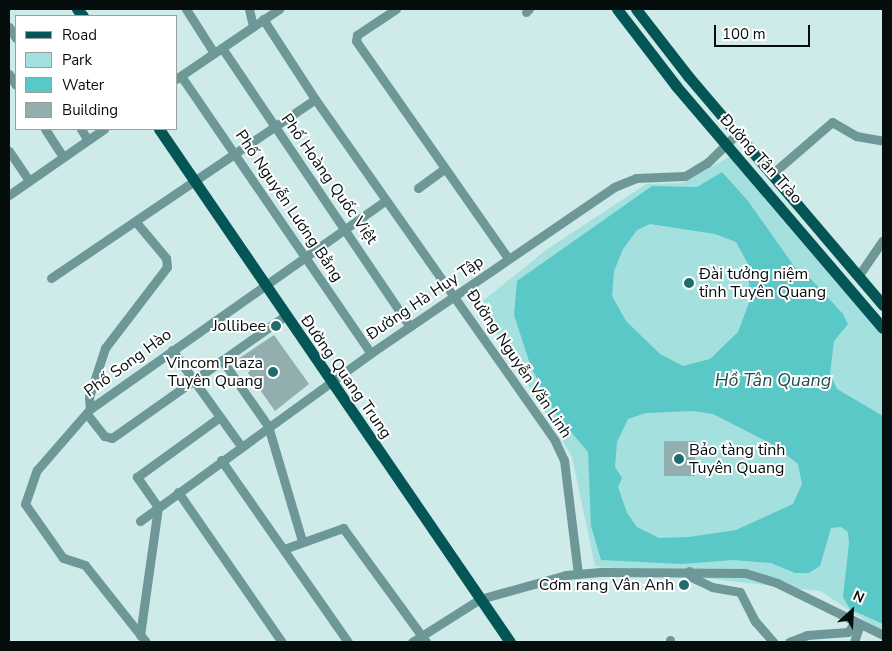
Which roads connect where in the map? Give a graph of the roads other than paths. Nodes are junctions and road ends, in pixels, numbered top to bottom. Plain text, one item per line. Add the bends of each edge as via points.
1 (186, 9) edge
2 (249, 9) edge
3 (279, 9) edge
4 (396, 9) edge
5 (617, 9) edge
6 (636, 9) edge
7 (264, 19) junction
8 (252, 27) junction
9 (218, 50) junction
10 (179, 77) edge
11 (315, 99) junction
12 (274, 126) junction
13 (45, 130) edge
14 (82, 130) edge
15 (103, 130) edge
16 (160, 130) edge
17 (738, 133) junction
18 (88, 140) junction
19 (883, 141) edge
20 (726, 145) junction
21 (9, 151) edge
22 (235, 153) junction
23 (63, 157) junction
24 (444, 170) junction
25 (773, 173) junction
26 (29, 180) junction
27 (192, 180) junction
28 (418, 188) dead end
29 (9, 195) edge
30 (385, 201) junction
31 (135, 221) junction
32 (346, 229) junction
33 (883, 240) edge
34 (305, 256) junction
35 (508, 258) junction
36 (859, 275) junction
37 (52, 278) dead end
38 (262, 284) junction
39 (454, 296) junction
40 (883, 305) edge
41 (285, 316) junction
42 (410, 327) junction
43 (883, 328) edge
44 (172, 350) junction
45 (371, 353) junction
46 (222, 360) junction
47 (193, 380) junction
48 (330, 383) junction
49 (89, 411) junction
50 (220, 417) junction
51 (268, 426) junction
52 (241, 446) junction
53 (221, 460) junction
54 (178, 492) junction
55 (158, 507) junction
56 (140, 521) dead end
57 (302, 541) junction
58 (284, 550) junction
59 (689, 571) junction
60 (578, 574) junction
61 (480, 599) junction
62 (857, 623) junction
63 (883, 634) edge
64 (143, 639) edge
65 (423, 639) edge
66 (282, 642) edge
67 (348, 642) edge
68 (412, 642) edge
69 (510, 642) edge
70 (774, 642) edge
71 (789, 642) edge
72 (854, 642) edge

1 - 9 street, Phố Hoàng Quốc Việt
2 - 8 street
3 - 7 street
4 - 24 street via 358,35 356,41
5 - 20 main road, Đường Tân Trào
6 - 17 main road, Đường Tân Trào
7 - 8 street
7 - 11 street, Đường Nguyễn Văn Linh
8 - 9 street
9 - 10 street
9 - 12 street, Phố Hoàng Quốc Việt
10 - 22 street, Phố Nguyễn Lương Bằng
11 - 12 street
11 - 30 street, Đường Nguyễn Văn Linh
12 - 22 street
12 - 32 street, Phố Hoàng Quốc Việt
13 - 23 street
14 - 18 street
15 - 18 street
16 - 27 main road, Đường Quang Trung
17 - 20 street, Đường Hà Huy Tập
17 - 25 main road, Đường Tân Trào
18 - 23 street
19 - 25 street via 856,136 832,122
20 - 35 street, Đường Hà Huy Tập via 685,176 636,178 614,187
20 - 43 main road, Đường Tân Trào
21 - 26 street
22 - 27 street
22 - 34 street, Phố Nguyễn Lương Bằng
23 - 26 street
24 - 28 street
24 - 35 street
25 - 36 main road, Đường Tân Trào
26 - 29 street
27 - 31 street
27 - 38 main road, Đường Quang Trung
30 - 32 street, Phố Song Hào
30 - 39 street, Đường Nguyễn Văn Linh
31 - 37 street
31 - 49 street via 166,258 166,267 105,348
32 - 34 street, Phố Song Hào
32 - 42 street, Phố Hoàng Quốc Việt
33 - 36 street
34 - 38 street, Phố Song Hào
34 - 45 street, Phố Nguyễn Lương Bằng
35 - 39 street, Đường Hà Huy Tập
36 - 40 main road, Đường Tân Trào
38 - 41 main road, Đường Quang Trung
38 - 44 street, Phố Song Hào
39 - 42 street, Đường Hà Huy Tập
39 - 60 street, Đường Nguyễn Văn Linh via 537,413 564,460
41 - 46 street
41 - 48 main road, Đường Quang Trung
42 - 45 street, Đường Hà Huy Tập
44 - 47 street
44 - 49 street, Phố Song Hào
45 - 48 street, Đường Hà Huy Tập
46 - 47 street
46 - 51 street
47 - 49 street via 112,438 104,436
47 - 50 street
48 - 51 street, Đường Hà Huy Tập
48 - 61 main road, Đường Quang Trung
49 - 64 street, Phố Song Hào via 37,470 24,501 64,558 85,565
50 - 52 street
50 - 55 street via 139,473 137,480
51 - 52 street, Đường Hà Huy Tập
51 - 57 street
52 - 53 street, Đường Hà Huy Tập
53 - 54 street, Đường Hà Huy Tập
53 - 58 street
54 - 55 street, Đường Hà Huy Tập
54 - 66 street
55 - 56 street, Đường Hà Huy Tập
55 - 64 street
57 - 58 street
57 - 65 street via 343,528
58 - 67 street
59 - 60 street
59 - 62 street via 754,575
59 - 70 street via 691,578 740,592 755,622
60 - 61 street
61 - 65 street
61 - 69 main road, Đường Quang Trung
62 - 63 street
62 - 71 street via 848,632 808,635
62 - 72 street
65 - 68 street

